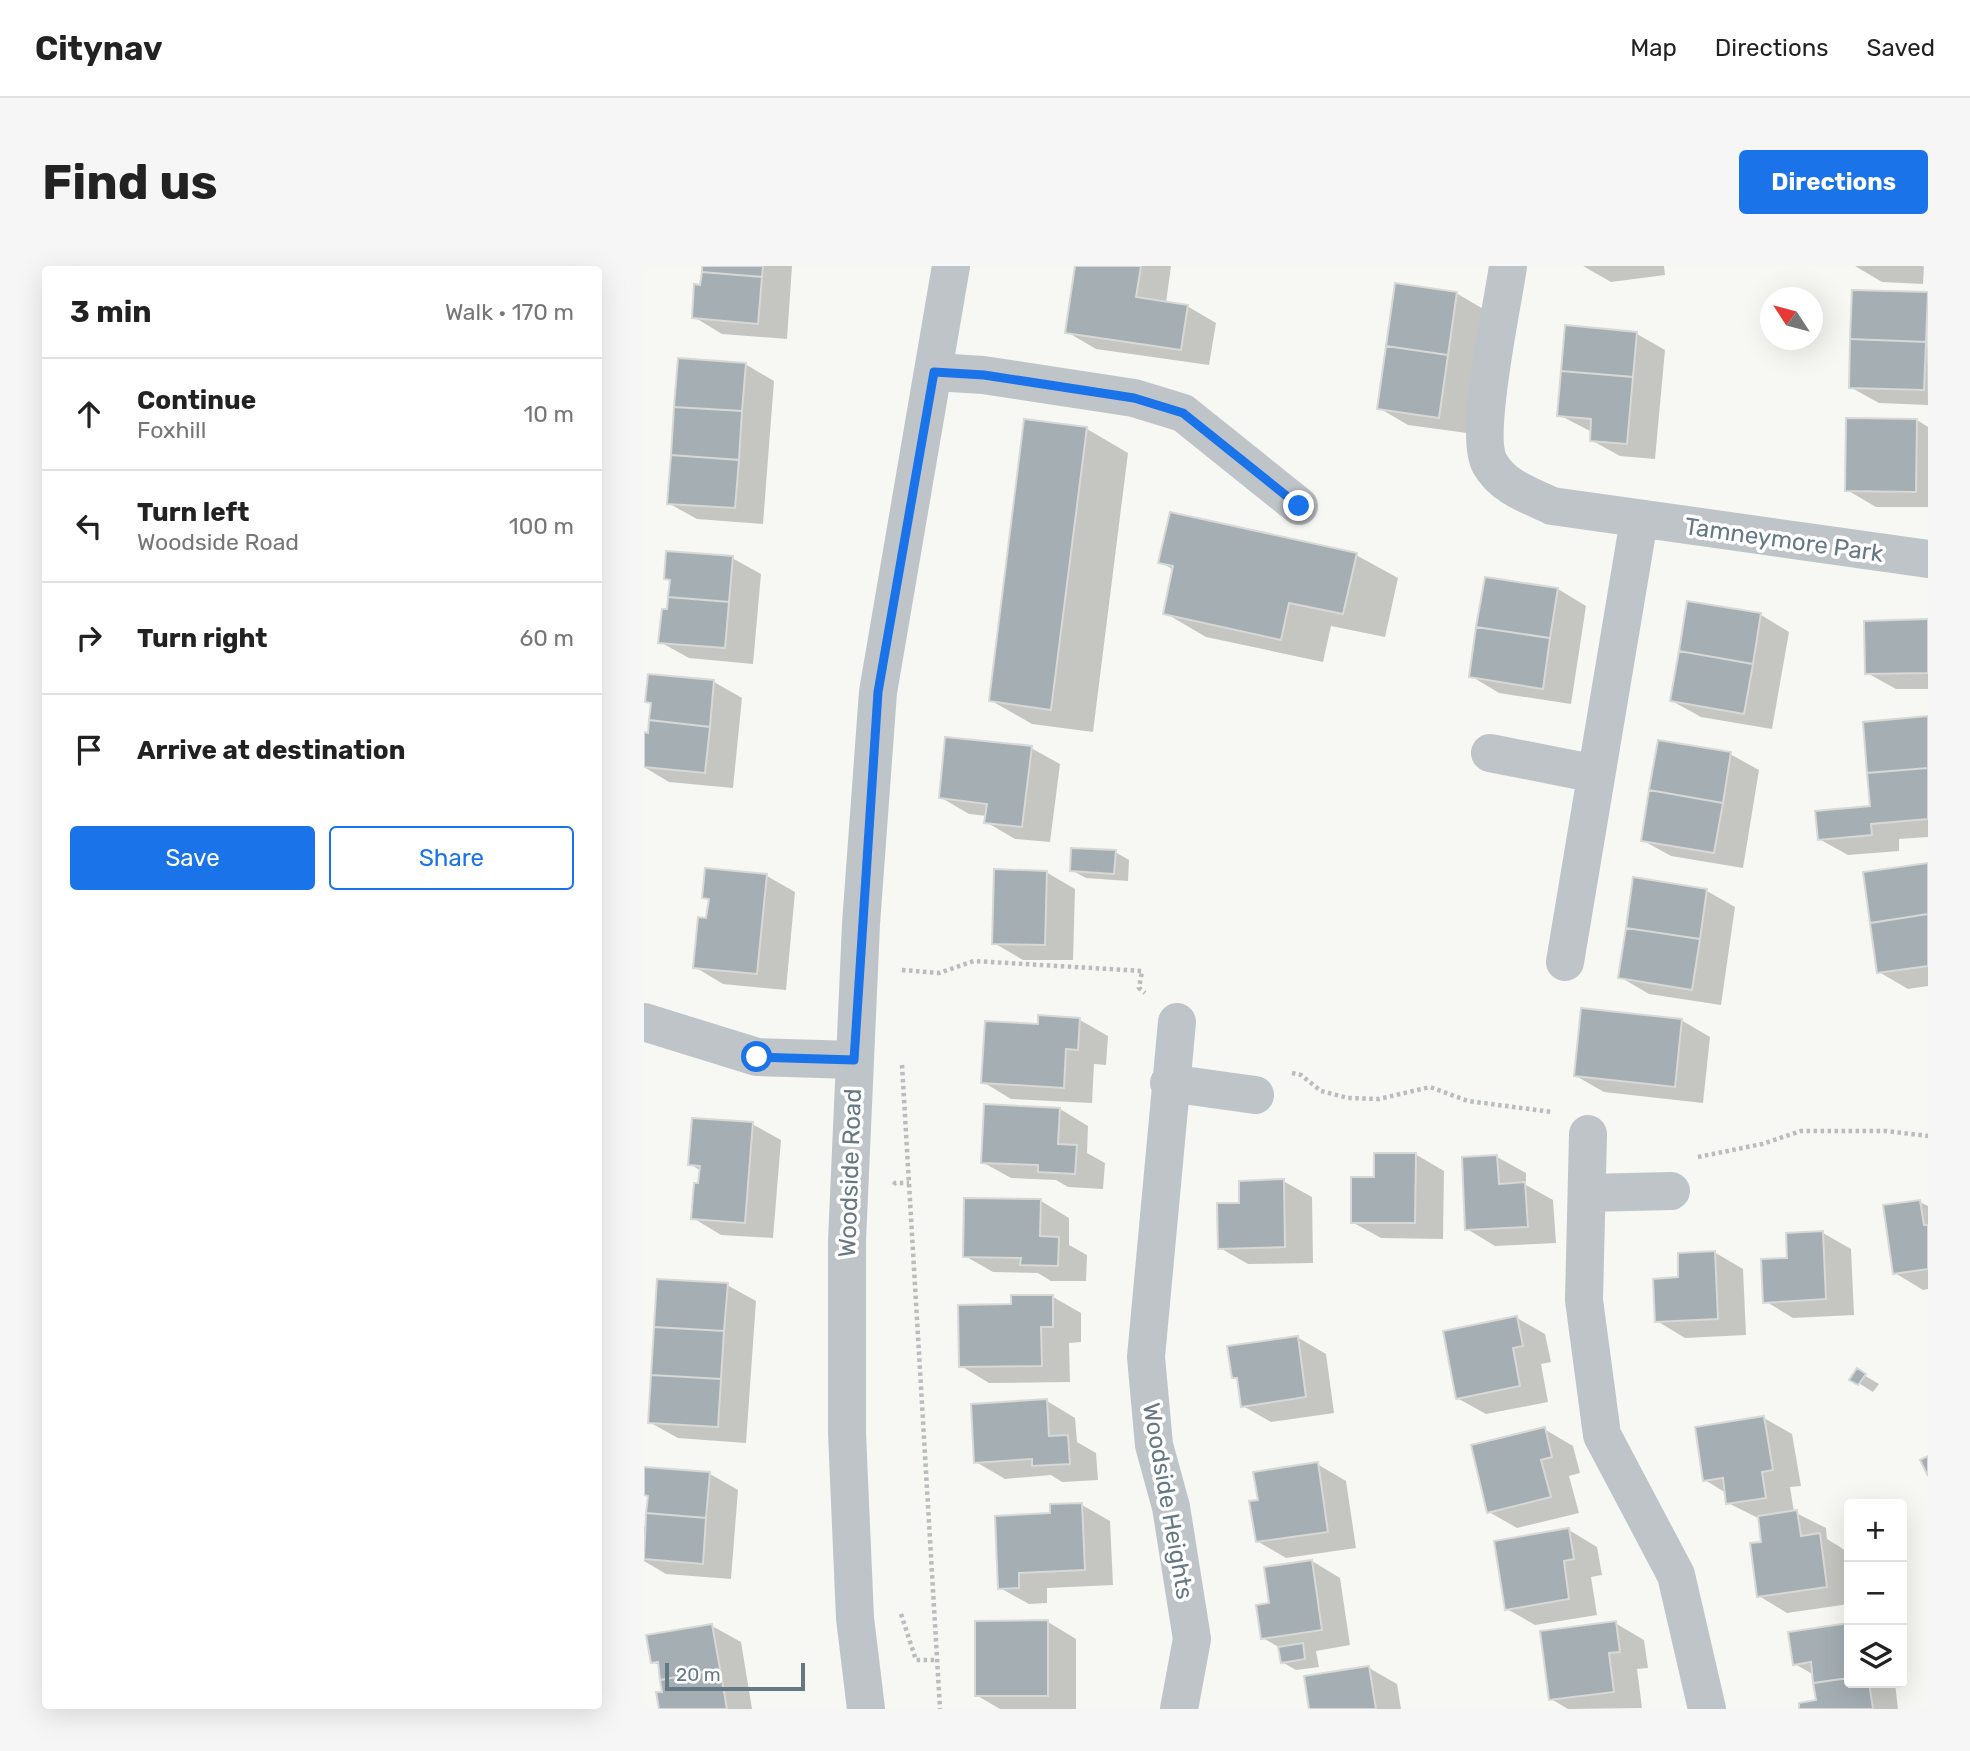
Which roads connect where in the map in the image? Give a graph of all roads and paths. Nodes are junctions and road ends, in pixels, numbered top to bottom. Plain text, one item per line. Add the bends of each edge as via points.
1 (950, 266) edge
2 (1508, 266) edge
3 (934, 372) junction
4 (1299, 506) dead end
5 (1639, 520) junction
6 (1928, 559) edge
7 (1490, 753) dead end
8 (1596, 774) junction
9 (1565, 962) dead end
10 (859, 966) junction
11 (1142, 971) dead end
12 (644, 1022) edge
13 (1177, 1022) dead end
14 (901, 1055) dead end
15 (854, 1060) junction
16 (1169, 1083) junction
17 (1255, 1095) dead end
18 (1348, 1098) dead end
19 (1588, 1134) joint
20 (1928, 1136) edge
21 (1671, 1191) joint
22 (1587, 1192) junction
23 (866, 1709) edge
24 (940, 1709) edge
25 (1179, 1709) edge
26 (1707, 1709) edge

1 - 3 street, Woodside Road
2 - 5 street, Tamneymore Park via 1484,410 1488,463 1507,485 1552,506
3 - 4 street via 1134,398 1183,413
3 - 10 street, Woodside Road via 878,692
5 - 6 street, Tamneymore Park
5 - 8 street
7 - 8 street
8 - 9 street
10 - 11 path via 939,973 974,961
10 - 15 street, Woodside Road
12 - 15 street via 757,1057
13 - 16 street, Woodside Heights
14 - 24 path
15 - 23 street, Woodside Road via 847,1241 847,1433 856,1618
16 - 17 street
16 - 25 street, Woodside Heights via 1146,1357 1154,1445 1171,1507 1192,1639
18 - 19 path via 1380,1099 1430,1087 1468,1101 1550,1111
19 - 22 street
20 - 21 path via 1801,1131 1690,1159
21 - 22 street
22 - 26 street via 1584,1300 1602,1435 1676,1575

